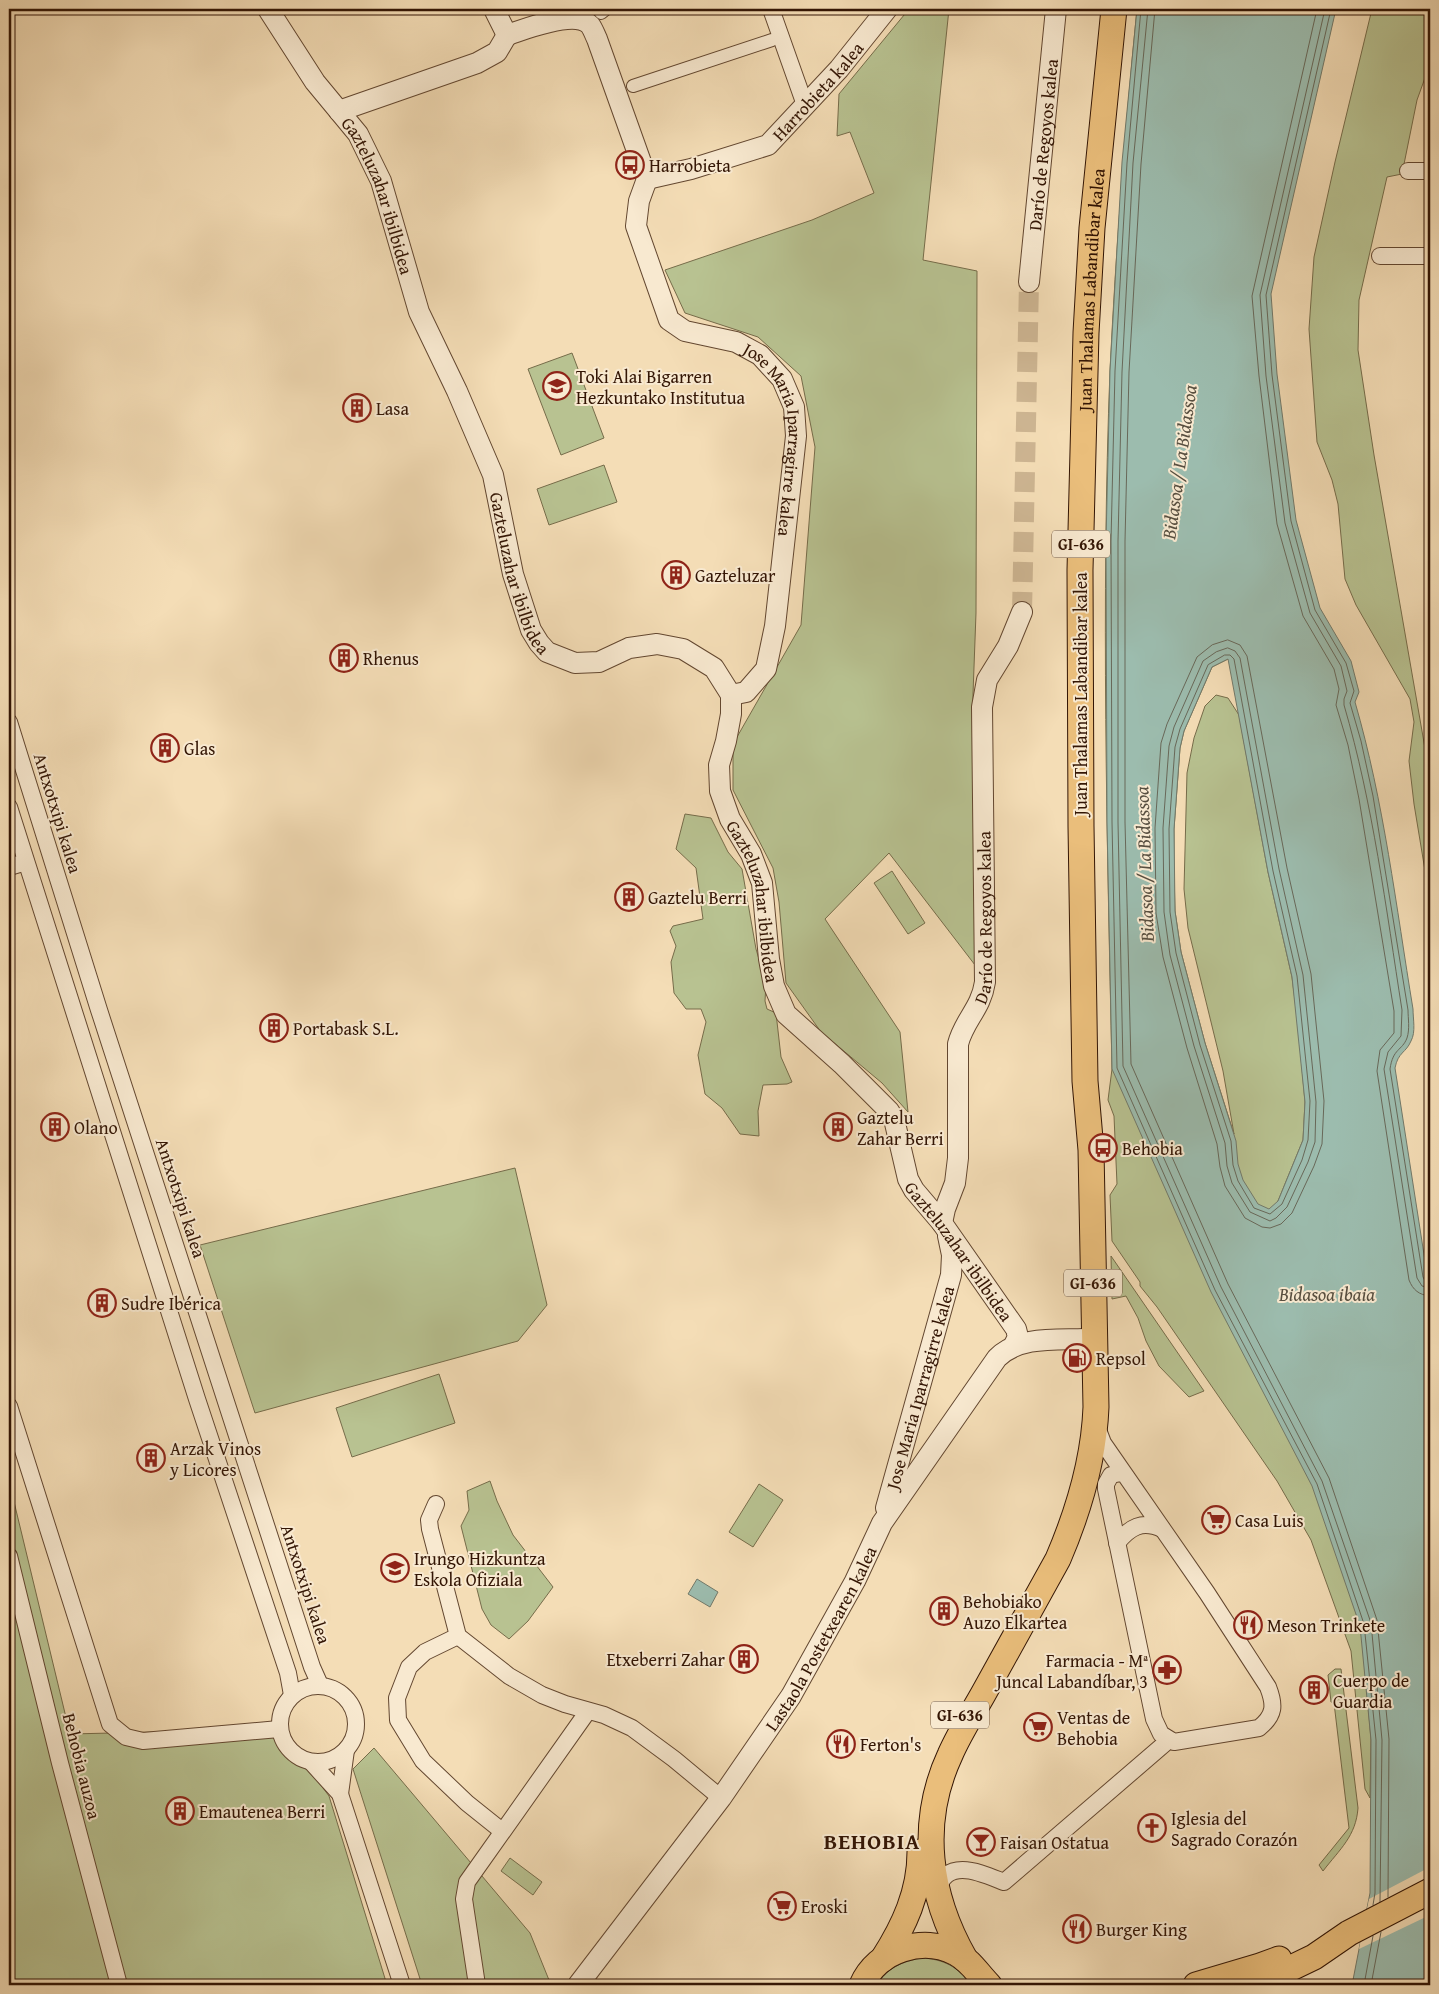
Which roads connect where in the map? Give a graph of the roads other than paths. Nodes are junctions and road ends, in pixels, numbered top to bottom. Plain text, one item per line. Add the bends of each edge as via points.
1 (268, 9) edge
2 (494, 9) edge
3 (598, 9) edge
4 (606, 9) edge
5 (771, 9) edge
6 (887, 9) edge
7 (1056, 9) edge
8 (1114, 9) edge
9 (507, 35) junction
10 (772, 40) dead end
11 (633, 86) dead end
12 (805, 105) junction
13 (339, 111) junction
14 (1408, 171) dead end
15 (1430, 171) edge
16 (647, 179) junction
17 (1380, 256) dead end
18 (1430, 256) edge
19 (1028, 282) tunnel mouth
20 (1022, 612) tunnel mouth
21 (731, 695) junction
22 (9, 722) edge
23 (9, 807) edge
24 (26, 862) junction
25 (9, 868) edge
26 (1085, 1081) junction
27 (942, 1223) junction
28 (1084, 1339) junction
29 (1014, 1345) junction
30 (9, 1406) edge
31 (1095, 1420) junction
32 (1125, 1475) junction
33 (1080, 1483) junction
34 (436, 1504) dead end
35 (882, 1523) junction
36 (1162, 1529) junction
37 (1117, 1543) junction
38 (9, 1556) edge
39 (458, 1636) junction
40 (320, 1685) junction
41 (292, 1695) junction
42 (588, 1711) junction
43 (279, 1729) junction
44 (1168, 1740) junction
45 (346, 1750) junction
46 (311, 1762) junction
47 (340, 1794) junction
48 (721, 1798) junction
49 (502, 1831) junction
50 (1430, 1891) edge
51 (937, 1892) junction
52 (1352, 1932) junction
53 (883, 1959) junction
54 (965, 1959) junction
55 (986, 1984) edge
56 (118, 1985) edge
57 (402, 1985) edge
58 (477, 1985) edge
59 (578, 1985) edge
60 (862, 1985) edge
61 (1196, 1985) edge
62 (1256, 1985) edge

1 - 13 street, Gazteluzahar ibilbidea via 315,82
2 - 9 street
3 - 4 street via 601,12
5 - 12 street
6 - 12 street, Harrobieta kalea
7 - 19 street, Darío de Regoyos kalea
8 - 26 main road, Juan Thalamas Labandibar kalea / GI-636 via 1092,228 1086,333 1080,570
9 - 13 street via 497,52 477,63
9 - 16 street via 556,20 581,19 590,25
10 - 11 street
12 - 16 street, Harrobieta kalea via 768,144
13 - 21 street, Gazteluzahar ibilbidea via 358,134 381,181 419,312 493,475 513,574 531,630 539,643 548,652 574,663 599,662 629,648 658,644 683,649 714,668
14 - 15 street
16 - 21 street, Jose Maria Iparragirre kalea via 639,201 636,226 670,320 685,331 736,342 760,355 782,379 794,406 795,445 775,626 766,669 746,692
17 - 18 street
20 - 27 street, Darío de Regoyos kalea via 1008,646 987,680 982,707 985,982 981,1000 958,1044 958,1158 955,1183
21 - 27 street, Gazteluzahar ibilbidea via 731,714 719,765 720,791 730,819 751,854 762,883 768,959 774,986 786,1014 889,1111 897,1129 908,1179
22 - 40 street, Antxotxipi kalea via 105,1028
23 - 24 street
24 - 25 street
24 - 41 street via 288,1673
26 - 28 main road, Juan Thalamas Labandibar kalea / GI-636 via 1082,1150
26 - 31 main road, Juan Thalamas Labandibar kalea / GI-636 via 1091,1150
27 - 29 street, Gazteluzahar ibilbidea via 1016,1329 1018,1337
27 - 35 street, Jose Maria Iparragirre kalea via 950,1242 951,1275
28 - 29 street
28 - 33 main road, Juan Thalamas Labandibar kalea / GI-636 via 1084,1432
29 - 35 street, Lastaola Postetxearen kalea via 997,1358
30 - 43 street via 110,1724 126,1737 143,1741
31 - 32 street via 1102,1443
31 - 33 main road, Juan Thalamas Labandibar kalea / GI-636 via 1090,1459
32 - 36 street
32 - 37 street via 1111,1475 1106,1484
33 - 51 main road, GI-636 via 1071,1526 1058,1559 942,1775 931,1838
33 - 53 main road, GI-636 via 1048,1553 934,1765 922,1811 917,1887 900,1930
34 - 39 street via 430,1528
35 - 48 street, Lastaola Postetxearen kalea via 855,1581 791,1696
36 - 37 street via 1136,1526
36 - 44 street via 1212,1601 1273,1699 1269,1720 1259,1728 1174,1742
37 - 44 street via 1154,1718 1160,1734
38 - 56 street, Behobia auzoa
39 - 42 street via 509,1676 533,1690
39 - 49 street via 425,1652 409,1667 397,1698 398,1720 423,1761
40 - 41 street via 301,1689
40 - 45 street via 334,1689 351,1704 356,1727
41 - 43 street via 284,1705
42 - 48 street via 632,1728
42 - 49 street
43 - 46 street via 285,1746 296,1756
44 - 51 street via 1004,1882 975,1871 960,1870 946,1876
45 - 46 street via 325,1762
45 - 47 street
46 - 47 street
47 - 57 street
48 - 59 street, Lastaola Postetxearen kalea
49 - 58 street via 467,1882 464,1899
50 - 52 main road
51 - 54 main road, GI-636 via 946,1922
52 - 61 main road via 1260,1966
52 - 62 main road via 1314,1957
53 - 54 main road, GI-636 via 902,1949 924,1945 946,1949
53 - 60 main road, GI-636
54 - 55 main road, GI-636 via 976,1968

